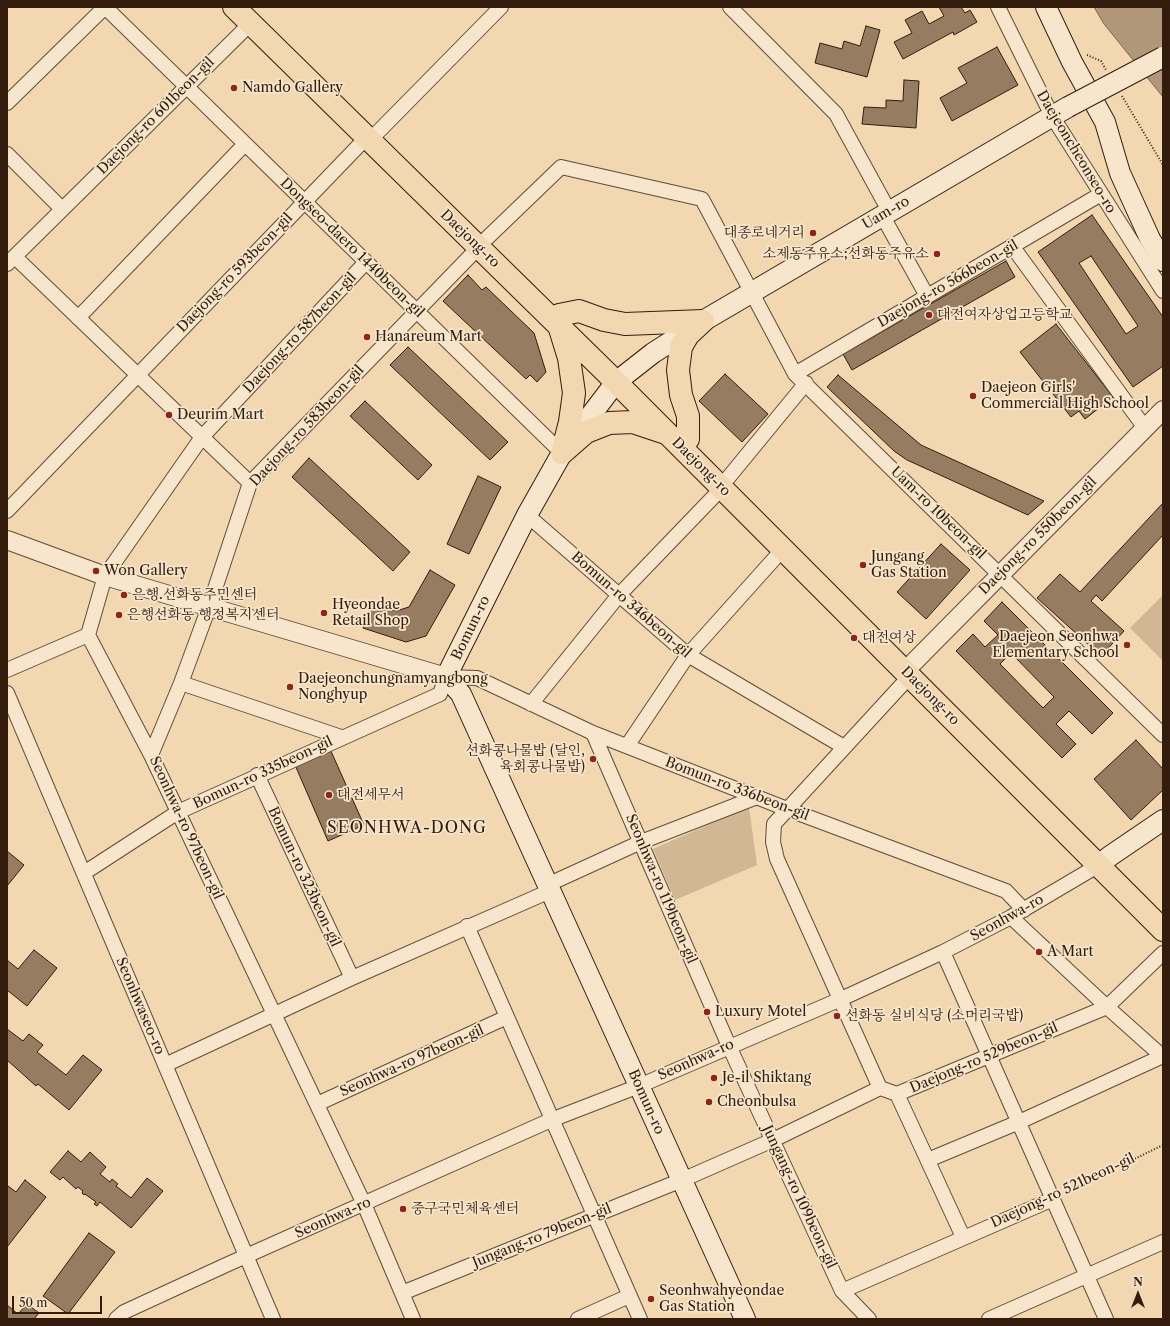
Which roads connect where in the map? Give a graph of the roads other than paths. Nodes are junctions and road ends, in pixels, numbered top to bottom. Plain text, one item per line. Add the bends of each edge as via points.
1 (105, 7) edge
2 (501, 7) edge
3 (730, 7) edge
4 (998, 7) edge
5 (1046, 7) edge
6 (247, 11) edge
7 (1163, 57) edge
8 (186, 86) junction
9 (7, 103) edge
10 (1060, 111) junction
11 (371, 136) junction
12 (245, 144) junction
13 (7, 154) edge
14 (1101, 194) junction
15 (305, 202) junction
16 (62, 210) junction
17 (886, 213) junction
18 (481, 244) junction
19 (1012, 246) junction
20 (11, 260) edge
21 (1163, 261) edge
22 (366, 262) junction
23 (1163, 291) edge
24 (751, 292) junction
25 (927, 296) junction
26 (416, 311) junction
27 (78, 318) junction
28 (558, 320) junction
29 (704, 321) junction
30 (137, 374) junction
31 (620, 379) junction
32 (800, 379) junction
33 (1163, 410) edge
34 (1145, 428) junction
35 (202, 437) junction
36 (678, 437) junction
37 (562, 453) junction
38 (250, 483) junction
39 (725, 483) junction
40 (7, 511) edge
41 (527, 515) junction
42 (7, 540) edge
43 (782, 549) junction
44 (1000, 574) junction
45 (105, 576) junction
46 (619, 595) junction
47 (209, 607) junction
48 (88, 635) junction
49 (688, 655) junction
50 (912, 669) junction
51 (7, 670) edge
52 (446, 677) junction
53 (181, 683) junction
54 (7, 692) edge
55 (531, 704) junction
56 (593, 733) junction
57 (1163, 735) edge
58 (341, 737) junction
59 (627, 746) junction
60 (844, 747) junction
61 (151, 755) junction
62 (257, 775) junction
63 (757, 797) junction
64 (787, 809) junction
65 (178, 812) junction
66 (1163, 820) edge
67 (641, 842) junction
68 (1104, 860) junction
69 (84, 873) junction
70 (549, 888) junction
71 (1163, 909) edge
72 (1024, 910) junction
73 (1011, 917) junction
74 (467, 926) junction
75 (1163, 930) edge
76 (943, 952) junction
77 (1163, 953) edge
78 (352, 978) junction
79 (841, 999) junction
80 (1106, 1007) junction
81 (274, 1014) junction
82 (507, 1017) junction
83 (729, 1046) junction
84 (989, 1055) junction
85 (1163, 1056) edge
86 (165, 1065) junction
87 (639, 1086) junction
88 (880, 1088) junction
89 (897, 1094) junction
90 (317, 1104) junction
91 (552, 1120) junction
92 (1019, 1122) junction
93 (773, 1140) junction
94 (928, 1160) junction
95 (682, 1180) junction
96 (1053, 1198) junction
97 (364, 1204) junction
98 (594, 1215) junction
99 (963, 1237) junction
100 (1163, 1242) edge
101 (246, 1256) junction
102 (1087, 1277) junction
103 (842, 1291) junction
104 (402, 1293) junction
105 (629, 1296) junction
106 (123, 1317) edge
107 (273, 1319) edge
108 (413, 1319) edge
109 (578, 1319) edge
110 (640, 1319) edge
111 (745, 1319) edge
112 (869, 1319) edge
113 (989, 1319) edge
114 (1106, 1319) edge

1 - 8 street, Dongseo-daero 1440beon-gil
1 - 9 street, Dongseo-daero 1440beon-gil
2 - 11 street, Daejong-ro 593beon-gil
3 - 17 street via 836,114
4 - 10 street, Daejeoncheonseo-ro
5 - 21 main road via 1105,122 1120,173 1150,239
6 - 8 street, Daejong-ro 601beon-gil
6 - 11 main road, Daejong-ro
7 - 10 main road, Uam-ro, bridge
8 - 12 street, Dongseo-daero 1440beon-gil
8 - 16 street, Daejong-ro 601beon-gil
10 - 14 street, Daejeoncheonseo-ro
10 - 17 main road, Uam-ro
11 - 15 street, Daejong-ro 593beon-gil
11 - 18 main road, Daejong-ro
12 - 15 street, Dongseo-daero 1440beon-gil
12 - 27 street
13 - 16 street
14 - 19 street, Daejong-ro 566beon-gil
14 - 23 street, Daejeoncheonseo-ro
15 - 22 street, Dongseo-daero 1440beon-gil
15 - 30 street, Daejong-ro 593beon-gil
16 - 20 street, Daejong-ro 601beon-gil
17 - 24 main road, Uam-ro
17 - 25 street
18 - 24 street, Daejong-ro 583beon-gil via 561,167 702,199
18 - 26 street, Daejong-ro 583beon-gil
18 - 28 main road, Daejong-ro
19 - 25 street, Daejong-ro 566beon-gil
19 - 34 street
20 - 27 street
22 - 26 street, Dongseo-daero 1440beon-gil
22 - 35 street, Daejong-ro 587beon-gil
24 - 29 main road, Uam-ro
24 - 32 street, Uam-ro 10beon-gil
25 - 32 street, Daejong-ro 566beon-gil
26 - 37 street, Dongseo-daero 1440beon-gil
26 - 38 street, Daejong-ro 583beon-gil
27 - 30 street
28 - 29 main road via 578,311 625,324
28 - 31 main road, Daejong-ro
28 - 37 main road via 569,358 574,392
29 - 31 main road, Uam-ro via 653,353
29 - 36 main road via 688,335 681,347 678,370 681,395 688,416
30 - 35 street
30 - 40 street, Daejong-ro 593beon-gil
31 - 36 main road, Daejong-ro
31 - 37 main road, Bomun-ro
32 - 39 street, Daejong-ro 566beon-gil
32 - 44 street, Uam-ro 10beon-gil
33 - 34 street, Daejong-ro 550beon-gil
34 - 44 street, Daejong-ro 550beon-gil
35 - 38 street
35 - 45 street, Daejong-ro 587beon-gil
36 - 37 main road via 633,422 609,423 586,432
36 - 39 main road, Daejong-ro
37 - 41 main road, Bomun-ro
38 - 47 street, Daejong-ro 583beon-gil
39 - 43 main road, Daejong-ro
39 - 46 street, Daejong-ro 566beon-gil
39 - 50 main road, Daejong-ro
41 - 46 street, Bomun-ro 346beon-gil
41 - 52 main road, Bomun-ro
42 - 45 street
43 - 49 street
43 - 50 main road, Daejong-ro
44 - 50 street, Daejong-ro 550beon-gil
44 - 57 street, Uam-ro 10beon-gil
45 - 47 street
45 - 48 street, Daejong-ro 587beon-gil
46 - 49 street, Bomun-ro 346beon-gil
46 - 55 street, Daejong-ro 566beon-gil
47 - 52 street
47 - 53 street, Daejong-ro 583beon-gil
48 - 51 street
48 - 61 street, Seonhwa-ro 97beon-gil
49 - 59 street
49 - 60 street, Bomun-ro 346beon-gil
50 - 60 street
50 - 68 main road, Daejong-ro
52 - 55 street, Bomun-ro 336beon-gil via 477,678
52 - 58 street, Bomun-ro 335beon-gil via 440,694
52 - 70 main road, Bomun-ro via 461,694
53 - 58 street, Bomun-ro 335beon-gil
53 - 61 street, Daejong-ro 583beon-gil
54 - 69 street, Seonhwaseo-ro
55 - 56 street, Bomun-ro 336beon-gil
56 - 59 street, Bomun-ro 336beon-gil
56 - 67 street, Seonhwa-ro 119beon-gil
58 - 62 street, Bomun-ro 335beon-gil
59 - 63 street, Bomun-ro 336beon-gil
60 - 64 street
61 - 65 street, Seonhwa-ro 97beon-gil
62 - 65 street, Bomun-ro 335beon-gil
62 - 78 street, Bomun-ro 323beon-gil
63 - 64 street, Bomun-ro 336beon-gil
63 - 67 street
64 - 72 street, Bomun-ro 336beon-gil via 1006,891
64 - 79 street via 774,824 773,842 777,859
65 - 69 street, Bomun-ro 335beon-gil
65 - 81 street, Seonhwa-ro 97beon-gil
66 - 68 main road, Seonhwa-ro
67 - 70 street
67 - 83 street, Seonhwa-ro 119beon-gil
68 - 71 main road, Daejong-ro
68 - 72 street, Seonhwa-ro
68 - 75 main road, Daejong-ro
69 - 86 street, Seonhwaseo-ro
70 - 74 street
70 - 87 main road, Bomun-ro
72 - 73 street, Seonhwa-ro
73 - 76 street, Seonhwa-ro
73 - 80 street
74 - 78 street
74 - 82 street
76 - 79 street, Seonhwa-ro
76 - 84 street
77 - 80 street, Daejong-ro 529beon-gil
78 - 81 street
79 - 83 street, Seonhwa-ro
79 - 88 street
80 - 84 street, Daejong-ro 529beon-gil
80 - 85 street
81 - 86 street
81 - 90 street, Seonhwa-ro 97beon-gil
82 - 90 street, Seonhwa-ro 97beon-gil
82 - 91 street
83 - 87 street, Seonhwa-ro
83 - 93 street, Jungang-ro 109beon-gil
84 - 89 street, Daejong-ro 529beon-gil
84 - 92 street
85 - 92 street
86 - 101 street, Seonhwaseo-ro
87 - 91 street, Seonhwa-ro
87 - 95 main road, Bomun-ro
88 - 89 street, Daejong-ro 529beon-gil
88 - 93 street
89 - 94 street
90 - 97 street, Seonhwa-ro 97beon-gil
91 - 97 street, Seonhwa-ro
91 - 98 street
92 - 94 street
92 - 96 street
93 - 95 street
93 - 103 street, Jungang-ro 109beon-gil
94 - 99 street
95 - 98 street, Jungang-ro 79beon-gil
95 - 111 main road, Bomun-ro
96 - 99 street, Daejong-ro 521beon-gil
96 - 102 street
97 - 101 street, Seonhwa-ro
97 - 104 street
98 - 104 street, Jungang-ro 79beon-gil
98 - 105 street
99 - 103 street, Daejong-ro 521beon-gil
100 - 102 street
101 - 106 street, Seonhwa-ro
101 - 107 street, Seonhwaseo-ro
102 - 113 street
102 - 114 street
103 - 112 street, Jungang-ro 109beon-gil
104 - 108 street
105 - 109 street
105 - 110 street

